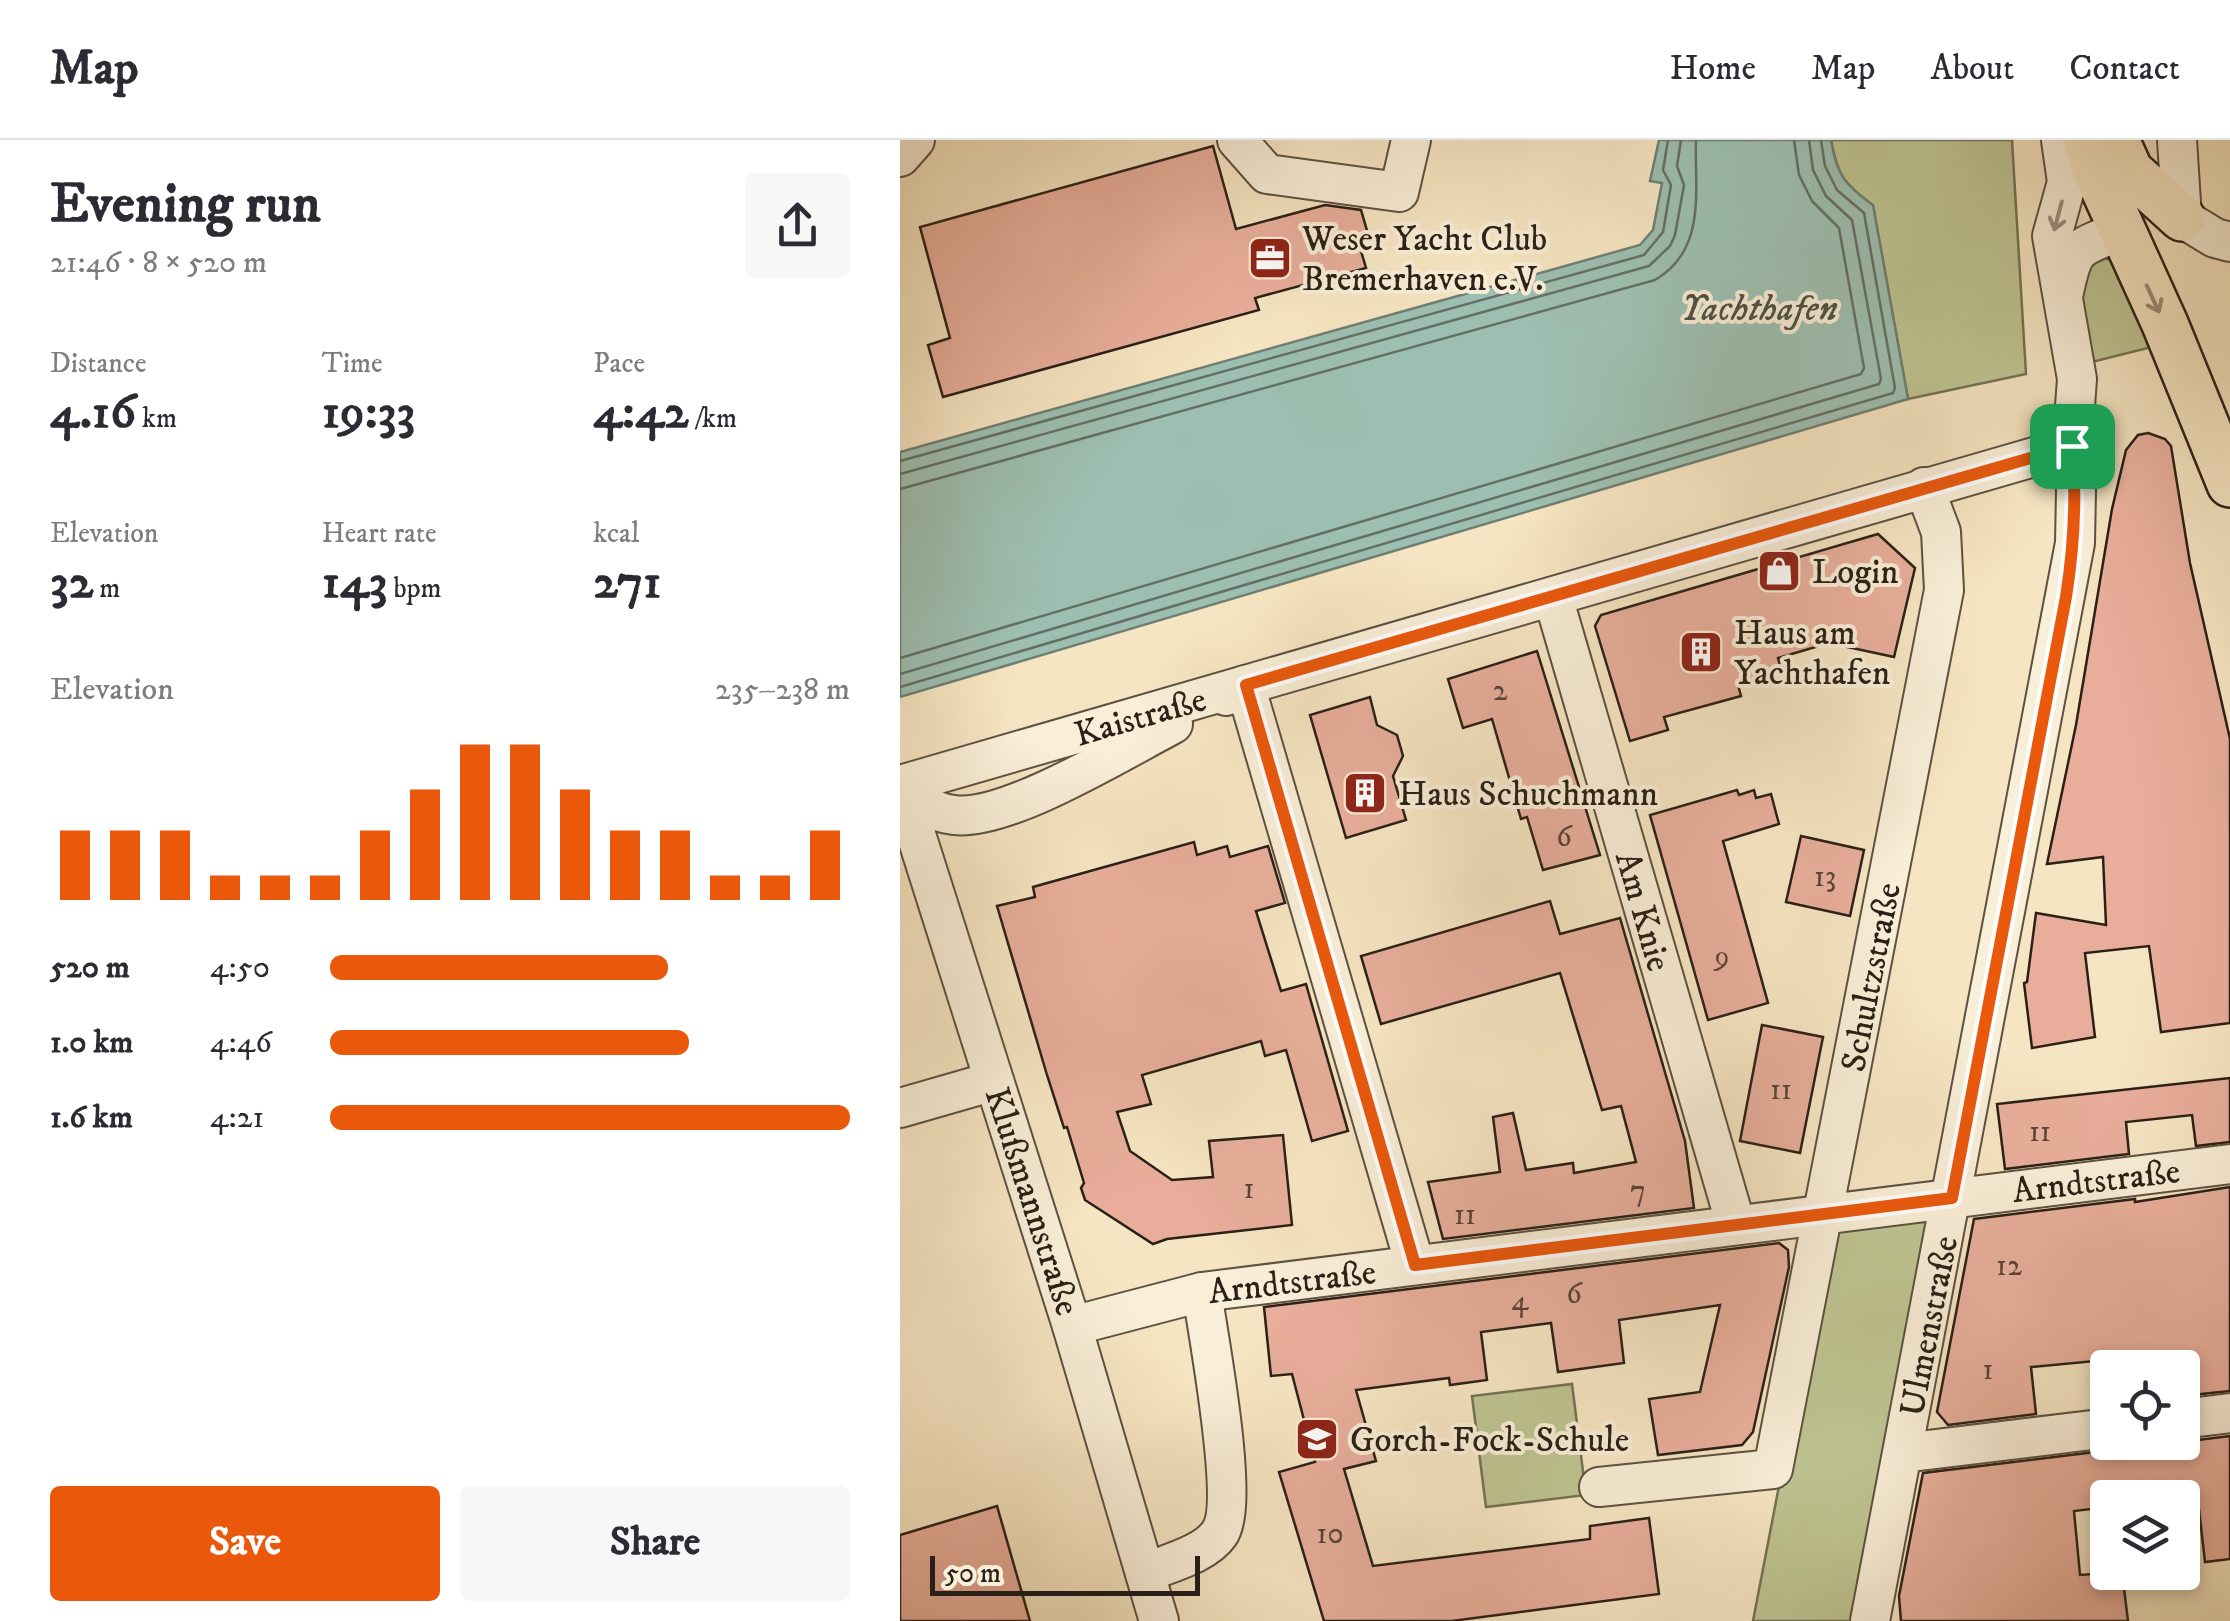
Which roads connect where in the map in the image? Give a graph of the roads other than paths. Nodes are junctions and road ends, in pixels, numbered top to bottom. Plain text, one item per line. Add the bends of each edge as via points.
1 (915, 140) edge
2 (1237, 140) edge
3 (1411, 140) edge
4 (2062, 140) edge
5 (2087, 140) edge
6 (2116, 140) edge
7 (2177, 140) edge
8 (900, 157) edge
9 (2230, 216) edge
10 (2182, 218) junction
11 (2122, 230) junction
12 (2230, 242) edge
13 (2064, 292) junction
14 (2072, 446) junction
15 (2230, 484) edge
16 (1924, 487) junction
17 (1553, 597) junction
18 (1246, 685) junction
19 (900, 785) edge
20 (994, 1081) junction
21 (900, 1108) edge
22 (2230, 1164) edge
23 (1952, 1198) junction
24 (1825, 1214) junction
25 (1736, 1225) junction
26 (1415, 1265) junction
27 (1202, 1292) junction
28 (1072, 1326) junction
29 (2230, 1413) edge
30 (2200, 1417) edge
31 (2090, 1430) edge
32 (1903, 1453) junction
33 (1599, 1487) dead end
34 (1145, 1573) junction
35 (1159, 1621) edge
36 (1870, 1621) edge

1 - 8 street
2 - 3 street via 1268,174 1400,192
4 -> 13 street, Ulmenstraße via 2067,182 2052,236
5 - 11 main road
6 - 10 main road via 2130,170
7 - 10 street
9 - 10 street
10 - 11 main road
10 - 12 street
11 - 13 street via 2070,258
11 -> 15 main road
13 - 14 street, Ulmenstraße via 2077,379
14 - 16 street, Kaistraße
14 - 23 street, Ulmenstraße via 2075,543
16 - 17 street, Kaistraße
16 - 24 street, Schultzstraße via 1942,532 1944,590
17 - 18 street, Kaistraße
17 - 25 street, Am Knie
18 - 19 street, Kaistraße
18 - 19 street via 998,811 953,815 921,803
18 - 26 street
19 - 20 street, Klußmannstraße
20 - 21 street
20 - 28 street, Klußmannstraße
22 - 23 street, Arndtstraße
23 - 24 street, Arndtstraße
23 - 32 street, Ulmenstraße
24 - 25 street, Arndtstraße
24 - 33 street, Schultzstraße via 1774,1469
25 - 26 street, Arndtstraße
26 - 27 street, Arndtstraße
27 - 28 street, Arndtstraße
27 - 34 street via 1226,1468 1226,1516 1205,1547
28 - 34 street, Klußmannstraße
29 - 30 street
31 - 32 street
32 - 36 street, Ulmenstraße
34 - 35 street, Klußmannstraße

